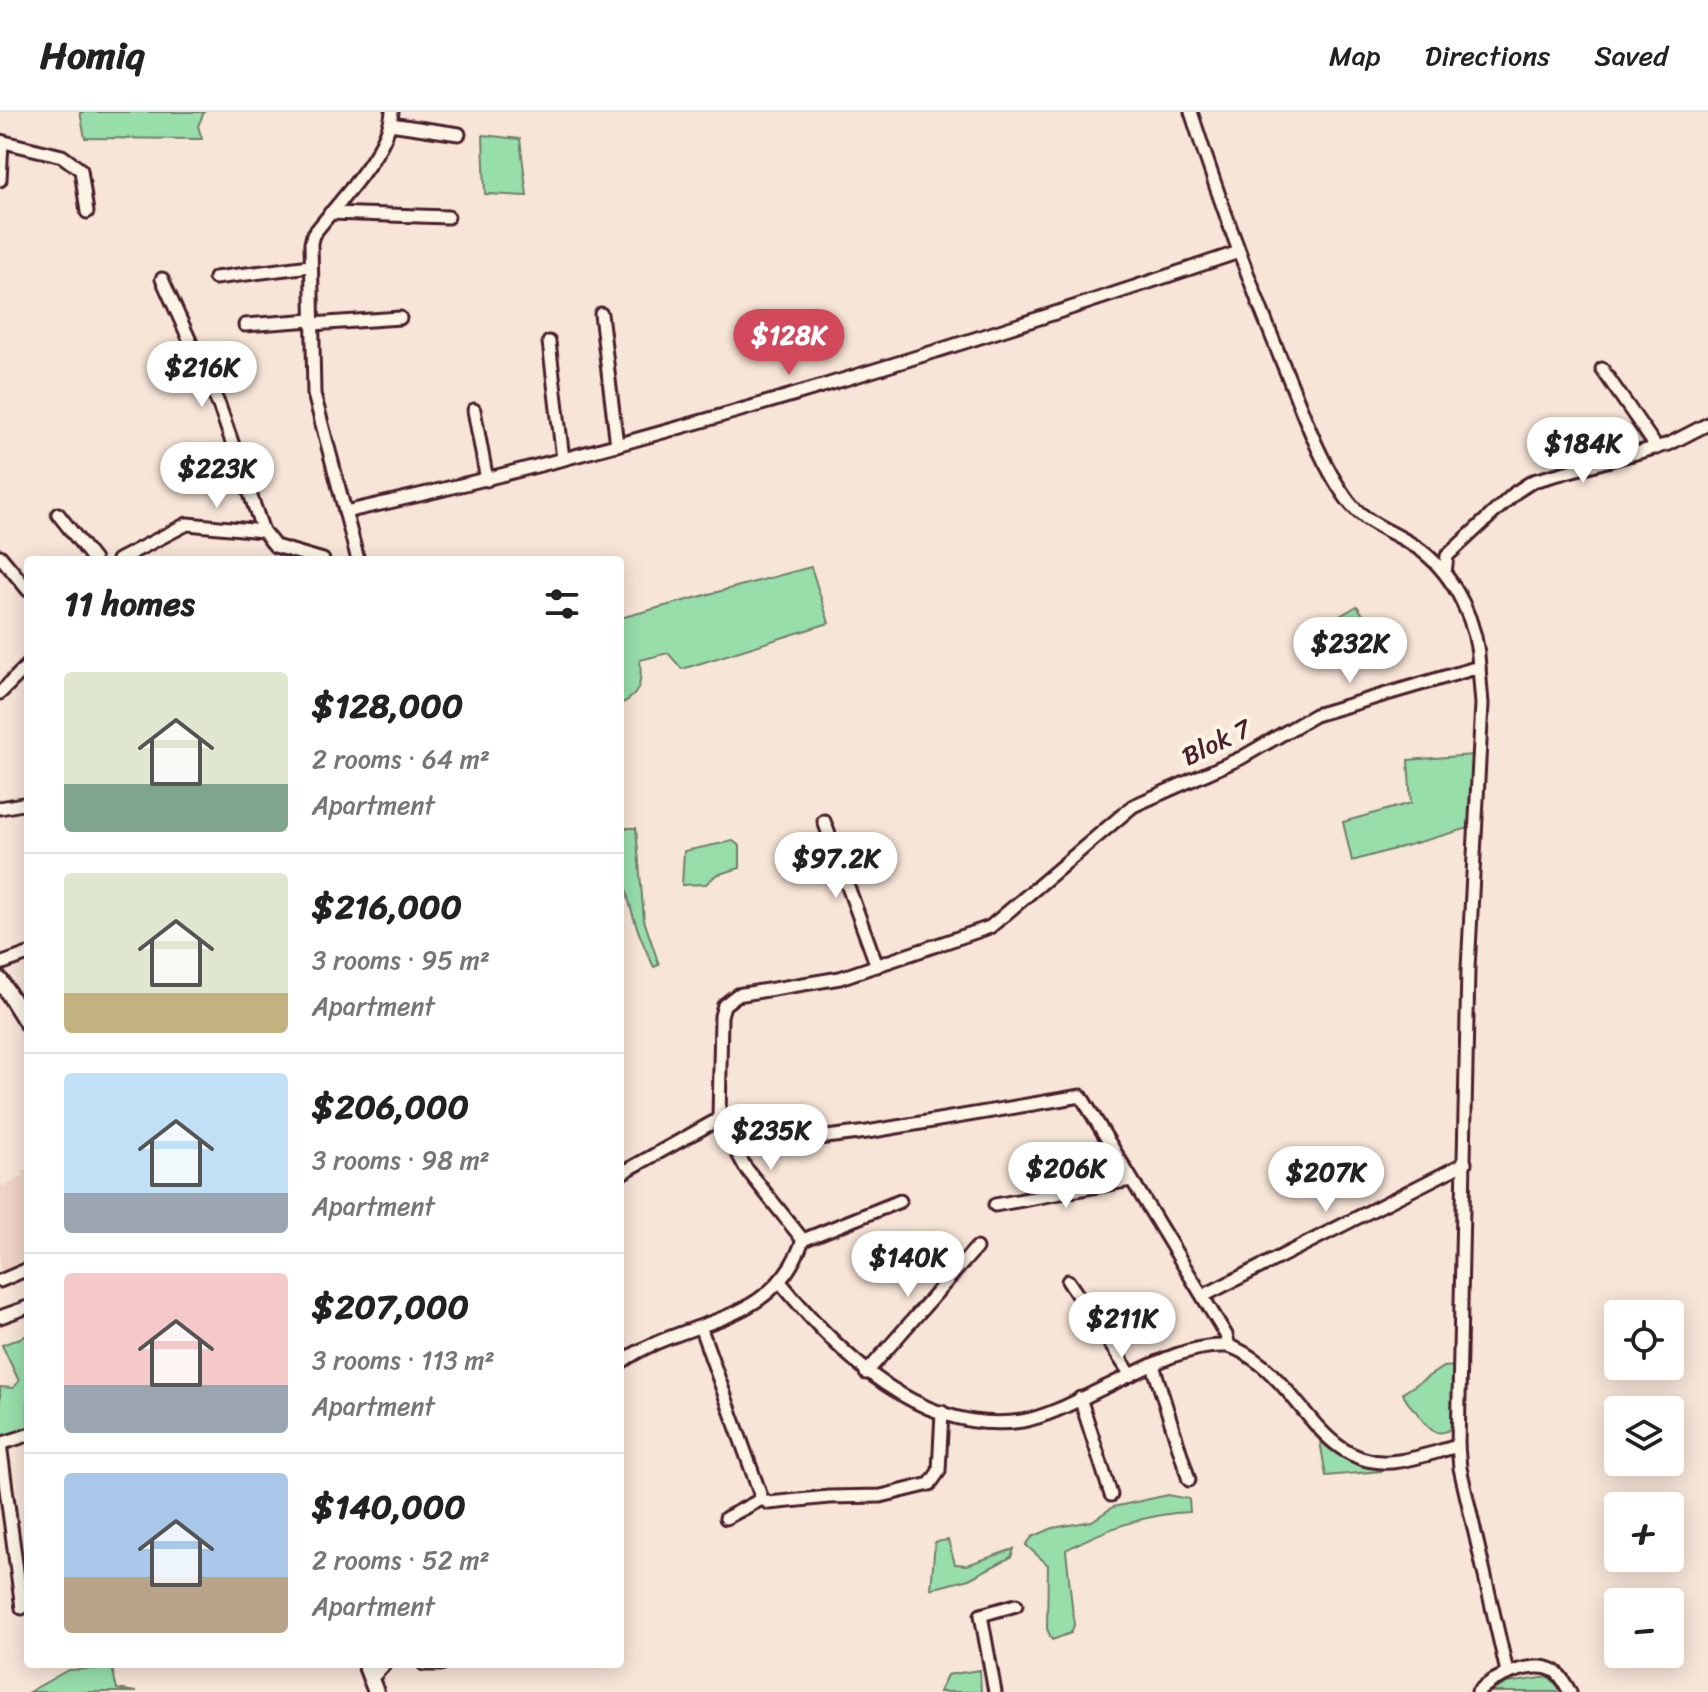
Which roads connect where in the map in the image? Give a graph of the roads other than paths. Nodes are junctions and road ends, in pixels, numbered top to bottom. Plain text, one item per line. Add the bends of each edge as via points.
1 (1191, 112) edge
2 (391, 118) edge
3 (459, 134) dead end
4 (1, 141) edge
5 (0, 180) edge
6 (87, 212) dead end
7 (330, 213) junction
8 (448, 217) dead end
9 (1236, 253) junction
10 (310, 266) junction
11 (215, 278) dead end
12 (162, 279) dead end
13 (601, 314) dead end
14 (400, 318) dead end
15 (312, 322) junction
16 (245, 325) dead end
17 (549, 342) dead end
18 (1602, 369) dead end
19 (474, 410) dead end
20 (1708, 424) edge
21 (617, 445) junction
22 (1657, 448) junction
23 (563, 459) junction
24 (487, 480) junction
25 (345, 512) junction
26 (58, 514) dead end
27 (263, 531) junction
28 (1455, 548) junction
29 (1420, 550) junction
30 (0, 556) edge
31 (91, 556) edge
32 (126, 556) edge
33 (309, 556) edge
34 (357, 556) edge
35 (1445, 573) junction
36 (24, 585) edge
37 (1479, 667) junction
38 (24, 670) edge
39 (3, 685) edge
40 (24, 804) edge
41 (0, 808) edge
42 (824, 821) dead end
43 (24, 955) edge
44 (0, 964) edge
45 (877, 966) junction
46 (0, 980) edge
47 (24, 1019) edge
48 (719, 1119) junction
49 (736, 1148) junction
50 (1465, 1163) junction
51 (624, 1172) edge
52 (1131, 1180) junction
53 (900, 1201) dead end
54 (995, 1205) dead end
55 (803, 1240) junction
56 (976, 1248) dead end
57 (24, 1271) edge
58 (0, 1281) edge
59 (1068, 1281) dead end
60 (781, 1283) junction
61 (1203, 1296) junction
62 (24, 1308) edge
63 (0, 1317) edge
64 (701, 1329) junction
65 (1229, 1346) junction
66 (624, 1360) edge
67 (1153, 1365) junction
68 (866, 1373) junction
69 (1131, 1375) junction
70 (1080, 1398) junction
71 (942, 1412) junction
72 (24, 1436) edge
73 (0, 1444) edge
74 (1458, 1446) junction
75 (1189, 1480) dead end
76 (1111, 1495) dead end
77 (762, 1499) junction
78 (726, 1518) dead end
79 (1016, 1605) dead end
80 (22, 1608) dead end
81 (1507, 1672) junction
82 (995, 1692) edge
83 (1478, 1692) edge
84 (1570, 1692) edge

1 - 9 street
2 - 3 street
2 - 7 street via 363,172
4 - 5 street
4 - 6 street via 62,156 81,170
7 - 8 street
7 - 10 street via 313,235
9 - 21 street via 982,337
9 - 29 street via 1341,493 1363,519
10 - 11 street
10 - 15 street
12 - 27 street via 219,405
13 - 21 street
14 - 15 street
15 - 16 street
15 - 25 street via 314,394
17 - 23 street
18 - 22 street
19 - 24 street
20 - 22 street
21 - 23 street
22 - 28 street via 1533,481
23 - 24 street
24 - 25 street
25 - 34 street
26 - 31 street
27 - 32 street via 187,524
27 - 33 street via 275,546
28 - 29 street
28 - 35 street via 1447,556
29 - 35 street
30 - 36 street
35 - 37 street via 1476,637
37 - 45 street, Blok 7 via 1315,715 1241,758 1133,806 990,927
37 - 50 street via 1482,704 1468,969
38 - 39 street
40 - 41 street
42 - 45 street
43 - 44 street
45 - 48 street, Blok 7 via 840,978 737,995 724,1005
46 - 47 main road
48 - 49 street
48 - 51 street
49 - 52 street via 867,1132 1076,1094
49 - 55 street
50 - 61 street
50 - 74 street
52 - 54 street
52 - 61 street
53 - 55 street
55 - 60 street
56 - 68 street
57 - 58 street
59 - 69 street
60 - 64 street
60 - 68 street
61 - 65 street
62 - 63 street
64 - 66 street via 675,1334
64 - 77 street
65 - 67 street via 1195,1349
65 - 74 street via 1285,1386 1353,1458 1397,1461
67 - 69 street
67 - 75 street
68 - 71 street
69 - 70 street
70 - 71 street via 1025,1421 988,1422
70 - 76 street
71 - 77 street via 939,1471 930,1484 881,1496 778,1505
72 - 73 street
73 - 80 street
74 - 81 street
77 - 78 street
79 - 82 street via 981,1615
81 - 83 street
81 - 84 street via 1553,1670

